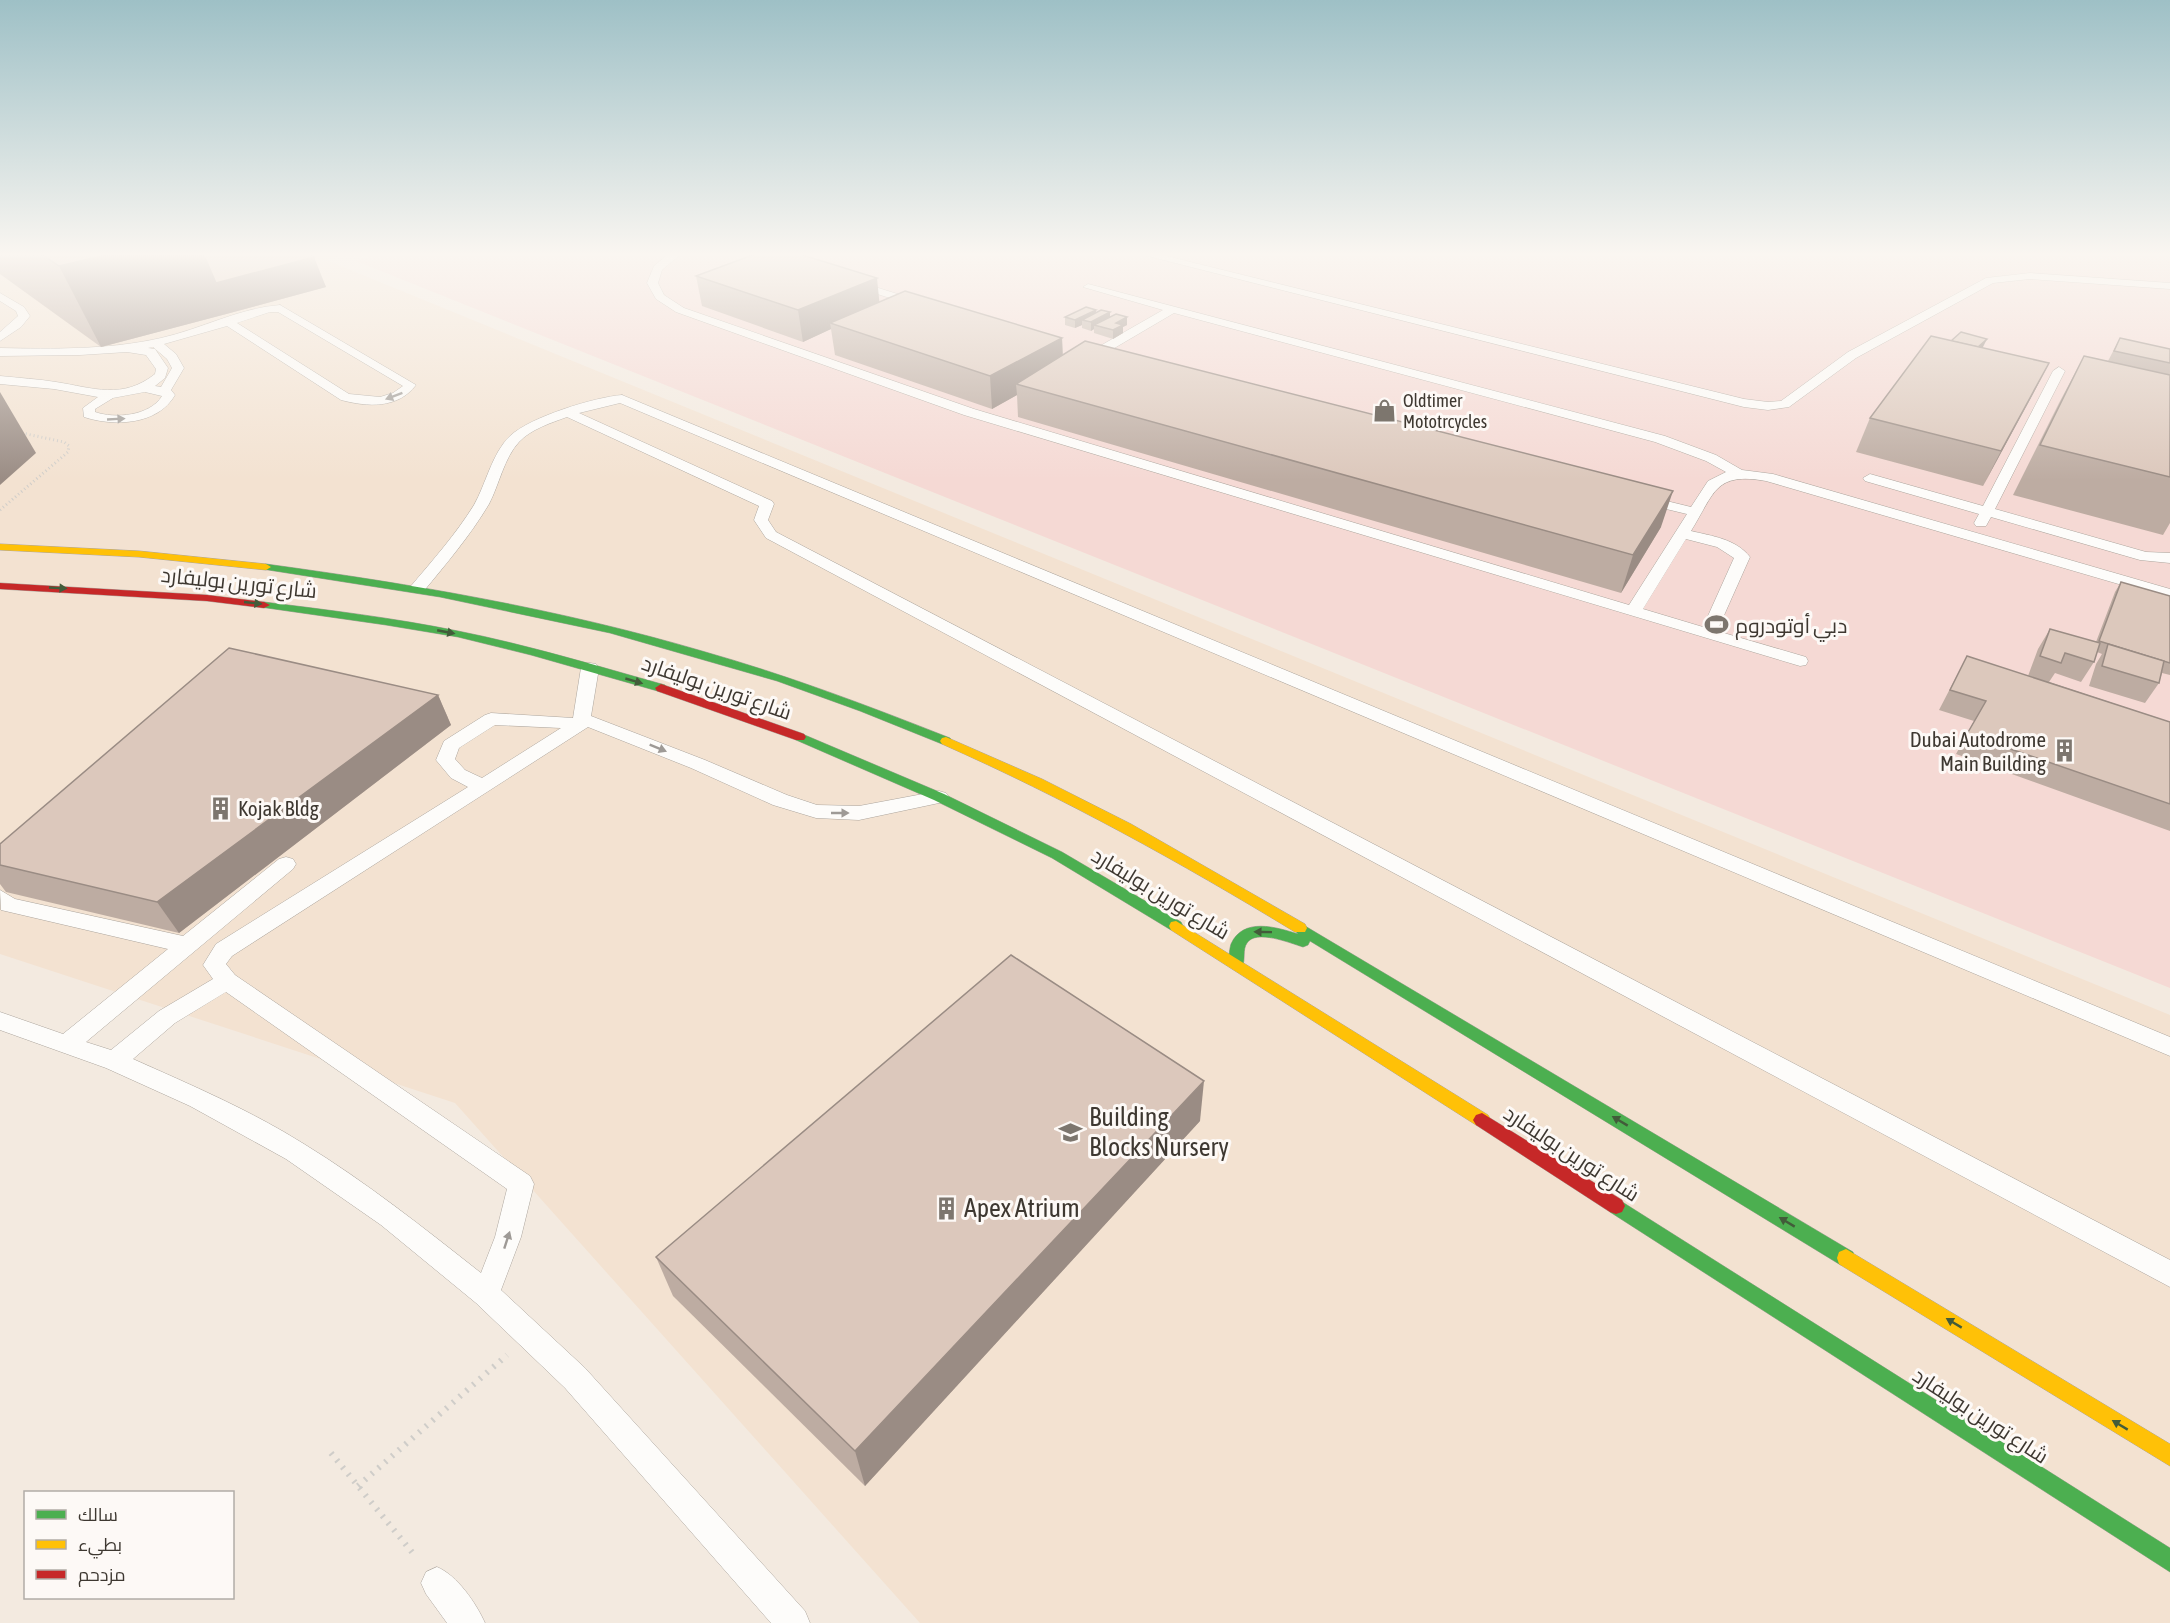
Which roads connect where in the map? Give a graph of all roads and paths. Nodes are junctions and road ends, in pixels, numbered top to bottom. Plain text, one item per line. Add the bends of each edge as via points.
1 (12, 329) edge
2 (202, 329) edge
3 (239, 329) edge
4 (319, 329) edge
5 (733, 329) edge
6 (1136, 329) edge
7 (1243, 329) edge
8 (1445, 329) edge
9 (1900, 329) edge
10 (0, 338) edge
11 (155, 343) junction
12 (129, 348) junction
13 (0, 352) edge
14 (1109, 362) edge
15 (2059, 371) dead end
16 (0, 380) edge
17 (145, 388) junction
18 (164, 391) junction
19 (109, 395) junction
20 (569, 413) junction
21 (22, 433) dead end
22 (1739, 474) junction
23 (1870, 478) dead end
24 (1626, 495) edge
25 (0, 510) edge
26 (1695, 512) junction
27 (1987, 512) junction
28 (1682, 533) junction
29 (1974, 537) junction
30 (0, 547) edge
31 (2170, 558) edge
32 (0, 586) edge
33 (417, 589) junction
34 (2170, 594) edge
35 (1633, 611) junction
36 (1708, 633) junction
37 (1800, 661) dead end
38 (591, 668) junction
39 (582, 722) junction
40 (483, 786) junction
41 (939, 797) junction
42 (286, 864) dead end
43 (2, 894) edge
44 (185, 945) junction
45 (1339, 953) junction
46 (1237, 963) junction
47 (227, 981) junction
48 (0, 1022) edge
49 (67, 1044) junction
50 (2170, 1047) edge
51 (114, 1061) junction
52 (2170, 1274) edge
53 (486, 1294) junction
54 (530, 1335) junction
55 (331, 1453) dead end
56 (2170, 1455) edge
57 (358, 1486) junction
58 (2121, 1529) junction
59 (2160, 1538) dead end
60 (2170, 1561) edge
61 (437, 1583) joint
62 (468, 1623) edge
63 (793, 1623) edge

1 - 10 lane
2 - 11 lane
4 -> 3 lane via 410,385 396,396 354,401
5 - 35 lane via 969,412
6 - 14 lane via 1086,355
7 - 22 lane via 1660,439 1711,458
8 - 9 lane via 1768,406 1785,404 1852,355
11 - 12 lane
11 - 18 lane via 172,357 178,368
12 - 13 lane
12 - 17 lane via 151,352 162,368 161,375
15 - 27 lane
16 - 19 lane
17 - 18 lane
17 - 19 lane
19 -> 18 lane via 89,408 88,414 110,420 144,414 167,401 169,395
20 - 33 lane via 513,439 471,520
20 - 50 lane via 605,399 628,401
20 - 52 lane via 767,504 761,520 771,535
21 - 25 path via 64,442 69,446 68,452
22 - 26 lane via 1718,479
22 - 29 lane via 1768,477
23 - 27 lane
24 - 26 lane
26 - 28 lane
27 - 29 lane
27 - 31 lane via 2145,556
28 - 35 lane
28 - 36 lane via 1725,544 1742,557
29 - 34 lane
30 - 33 main road, شارع تورين بوليفارد via 209,560
32 -> 38 main road, شارع تورين بوليفارد via 118,591 288,606 458,634
33 - 45 main road, شارع تورين بوليفارد via 624,630 801,684 880,714 968,750 1103,815
35 - 36 lane
36 - 37 lane
38 - 39 lane
38 -> 41 main road, شارع تورين بوليفارد via 686,695 778,728
39 - 40 lane
39 - 40 lane via 500,718 484,722 451,745 446,753 446,760 458,774
39 -> 41 lane via 816,811 859,813
40 - 47 lane via 224,950 214,965
41 - 46 main road, شارع تورين بوليفارد via 1057,855
42 - 44 lane
43 - 44 lane via 8,905
44 - 49 lane
45 -> 46 main road via 1284,934 1251,932 1238,939 1234,950
56 -> 45 main road, شارع تورين بوليفارد
46 - 58 main road, شارع تورين بوليفارد
47 - 51 lane via 167,1017
53 -> 47 lane via 508,1237 521,1184
48 - 49 lane
49 - 51 lane
51 - 53 lane via 199,1098 295,1151 390,1217
53 - 54 lane
54 - 57 path
54 - 63 lane via 575,1378
55 - 57 path
57 - 61 path
58 - 59 main road
58 - 60 main road, شارع تورين بوليفارد
61 - 62 lane

